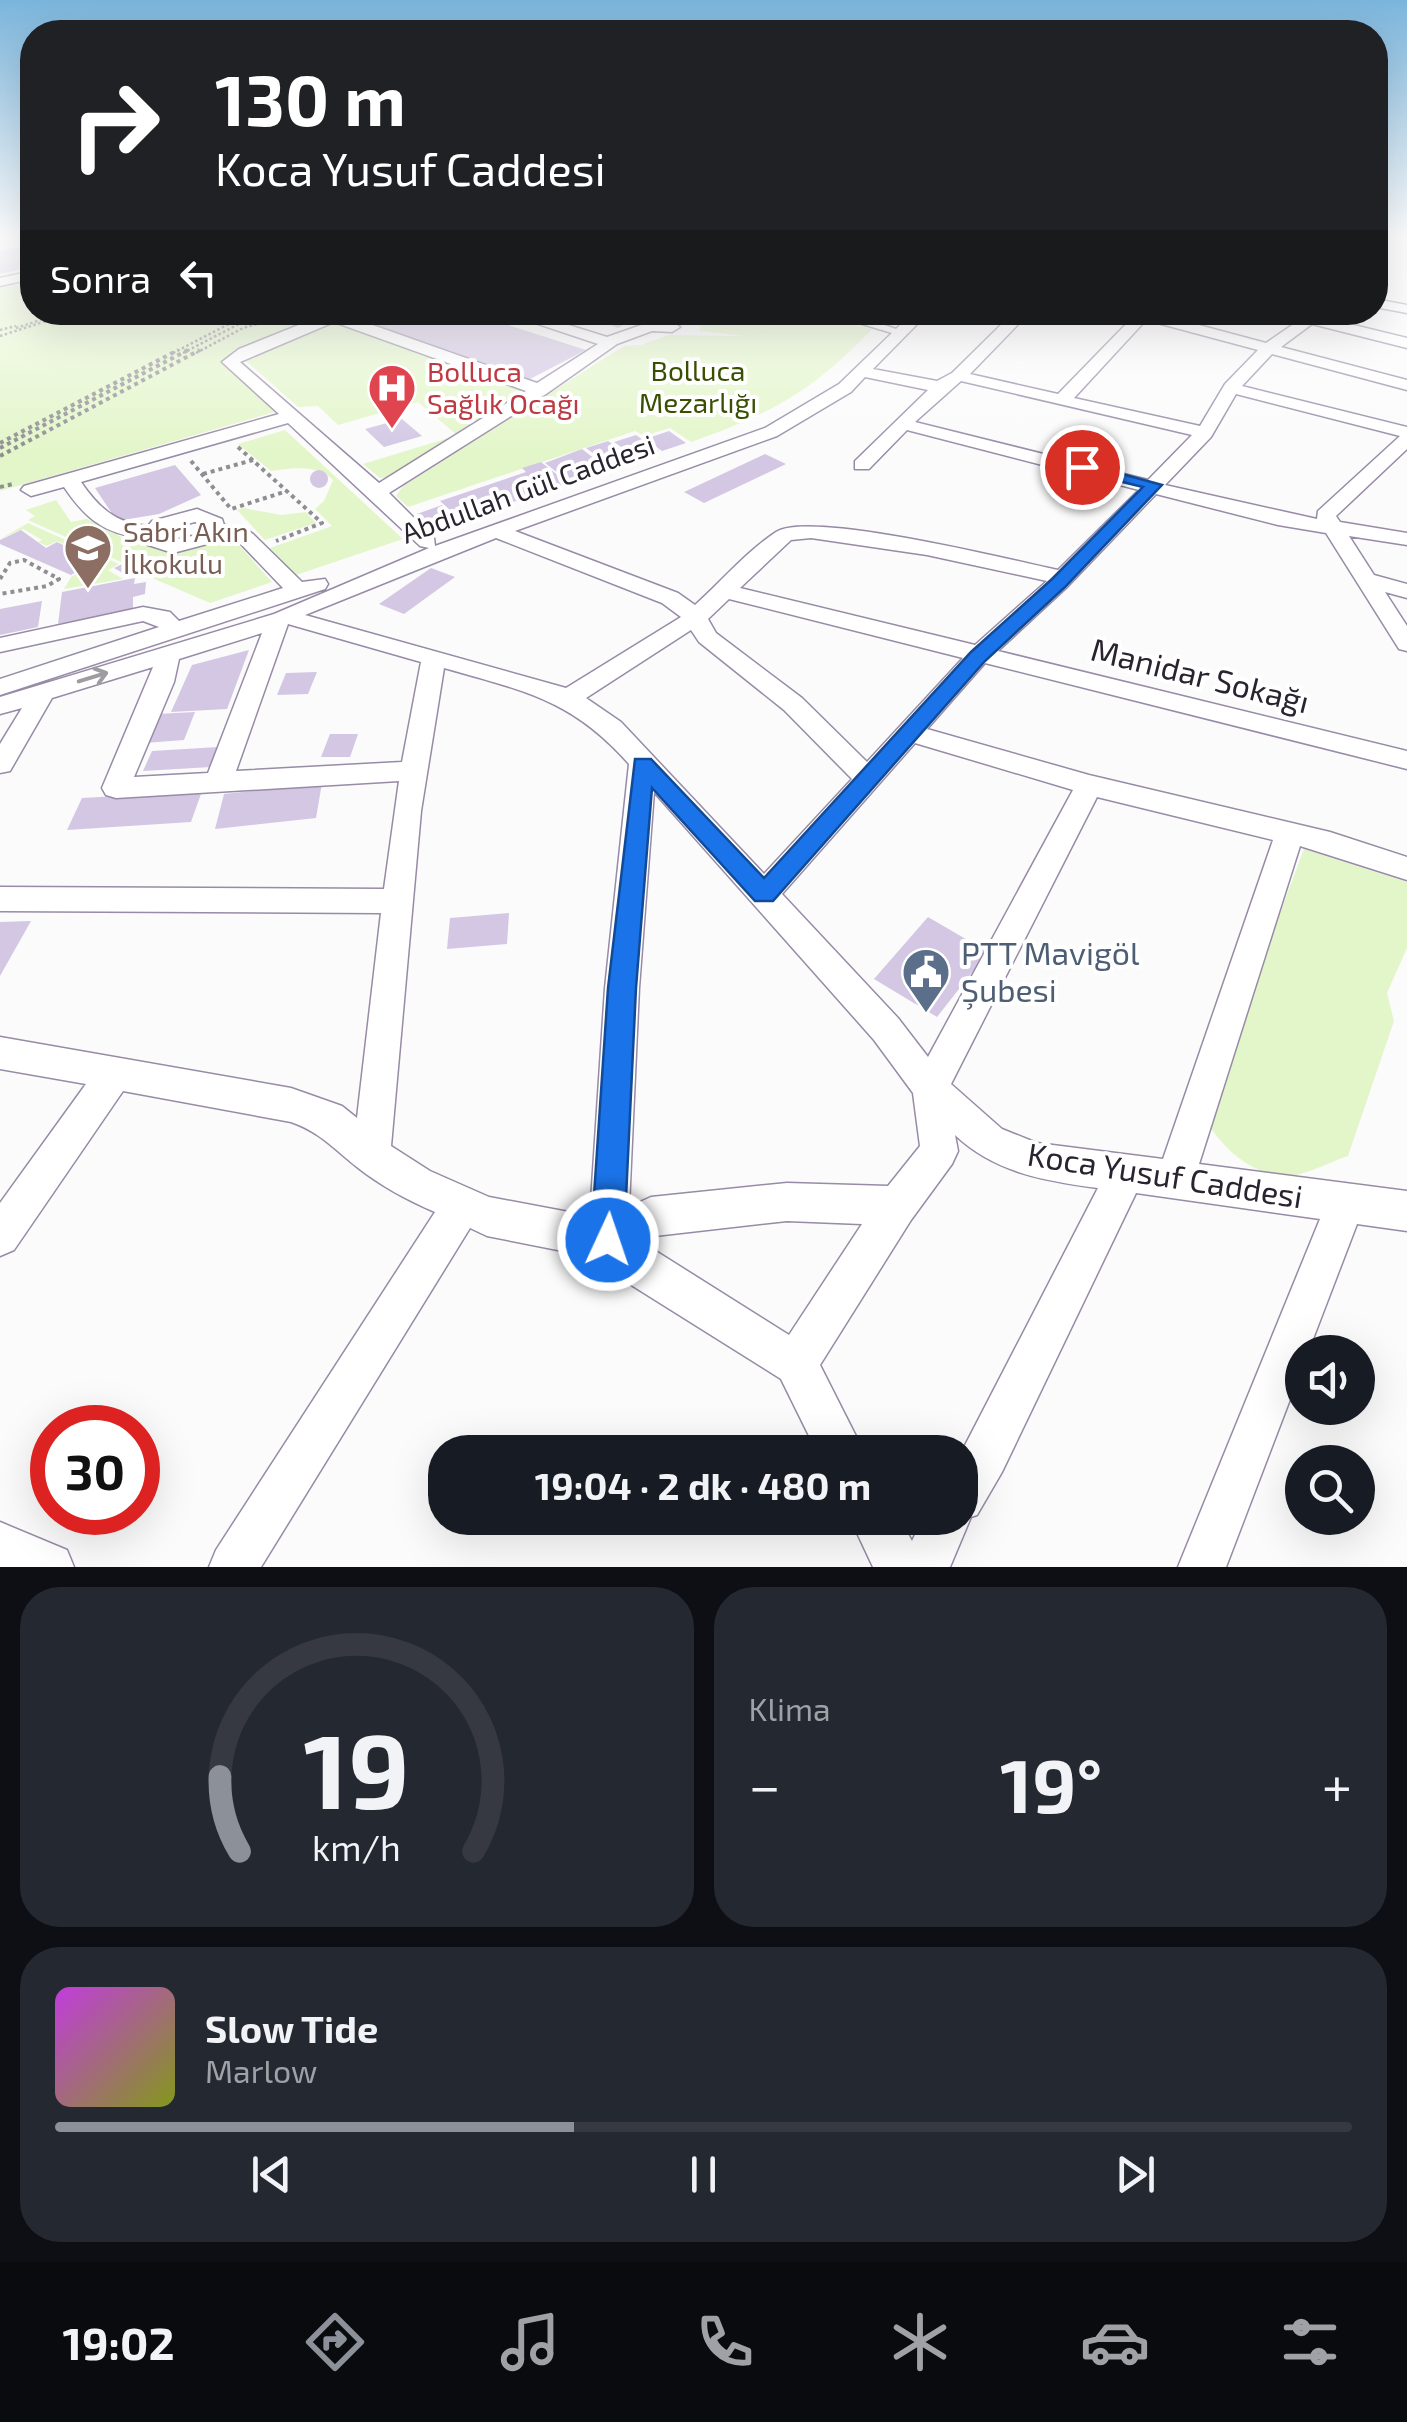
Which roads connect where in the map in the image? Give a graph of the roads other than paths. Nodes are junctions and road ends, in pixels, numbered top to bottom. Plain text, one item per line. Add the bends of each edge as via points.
1 (315, 325) edge
2 (367, 325) edge
3 (551, 325) edge
4 (604, 325) edge
5 (875, 325) edge
6 (893, 325) edge
7 (909, 325) edge
8 (1009, 325) edge
9 (1127, 325) edge
10 (1178, 325) edge
11 (1301, 325) edge
12 (1348, 325) edge
13 (672, 327) dead end
14 (889, 329) junction
15 (631, 334) junction
16 (607, 342) junction
17 (1407, 343) edge
18 (1268, 349) junction
19 (863, 372) junction
20 (958, 376) junction
21 (1407, 384) edge
22 (940, 386) junction
23 (1231, 388) junction
24 (540, 390) junction
25 (1064, 398) junction
26 (292, 416) junction
27 (902, 424) junction
28 (1205, 433) junction
29 (1407, 436) edge
30 (862, 464) dead end
31 (69, 479) junction
32 (1154, 485) junction
33 (31, 490) dead end
34 (376, 491) junction
35 (1334, 530) junction
36 (497, 532) junction
37 (1407, 539) edge
38 (427, 542) junction
39 (1063, 578) junction
40 (1364, 579) junction
41 (1407, 590) edge
42 (725, 591) junction
43 (280, 609) junction
44 (696, 618) junction
45 (172, 642) junction
46 (0, 644) edge
47 (1407, 644) edge
48 (978, 656) junction
49 (434, 658) junction
50 (0, 687) edge
51 (42, 693) junction
52 (568, 698) junction
53 (0, 706) edge
54 (907, 732) junction
55 (1407, 760) edge
56 (0, 764) edge
57 (643, 764) junction
58 (413, 772) junction
59 (868, 779) junction
60 (218, 782) junction
61 (1090, 785) junction
62 (1289, 834) junction
63 (1407, 870) edge
64 (764, 894) junction
65 (0, 899) edge
66 (400, 901) junction
67 (0, 1052) edge
68 (114, 1073) junction
69 (930, 1088) junction
70 (989, 1142) junction
71 (939, 1151) junction
72 (370, 1156) junction
73 (1126, 1172) junction
74 (1176, 1180) junction
75 (1345, 1204) junction
76 (462, 1206) junction
77 (897, 1206) junction
78 (1407, 1211) edge
79 (0, 1236) edge
80 (608, 1240) junction
81 (796, 1364) junction
82 (832, 1435) edge
83 (978, 1469) edge
84 (883, 1535) edge
85 (940, 1535) edge
86 (0, 1546) edge
87 (50, 1567) edge
88 (234, 1567) edge
89 (900, 1567) edge
90 (924, 1567) edge
91 (1202, 1567) edge

1 - 26 street via 231,359
2 - 24 street
3 - 16 street
4 - 15 street
5 - 14 street
6 - 14 street, Abdullah Gül Caddesi
7 - 19 street, Abdullah Gül Caddesi
8 - 20 street
9 - 25 street
10 - 18 street
11 - 18 street
12 - 17 street
13 - 15 street
14 - 38 street, Abdullah Gül Caddesi via 818,393 752,428
15 - 16 street
16 - 24 street via 606,349
18 - 21 street
18 - 23 street
19 - 22 street
19 - 36 street, Abdullah Gül Caddesi via 771,432
20 - 22 street
20 - 25 street
22 - 27 street
23 - 28 street
23 - 29 street
24 - 34 street
25 - 28 street
26 - 31 street
26 - 34 street
27 - 30 street
27 - 32 street
28 - 32 street
29 - 35 street via 1326,515
31 - 33 street
31 - 43 street via 104,522 152,533 157,544 194,543 213,530 237,532 256,548
32 - 35 street
32 - 39 street
34 - 38 street
35 - 37 street
35 - 40 street
36 - 43 street, Abdullah Gül Caddesi
36 - 44 street via 670,598
38 - 43 street, Abdullah Gül Caddesi
39 - 42 street via 811,532 785,535
39 - 48 street
40 - 41 street
40 - 47 street
42 - 44 street
42 - 48 street, Manidar Sokağı
43 - 45 street, Abdullah Gül Caddesi
43 - 49 street, Koca Yusuf Caddesi
43 - 60 street
44 - 52 street
44 - 59 street via 707,638 793,704
45 - 46 street via 162,617 143,614
45 - 50 street, Abdullah Gül Caddesi
51 -> 45 street, Abdullah Gül Caddesi
45 - 60 street via 116,788
48 - 54 street
48 - 55 street, Manidar Sokağı
49 - 52 street, Koca Yusuf Caddesi
49 - 58 street
51 - 53 street, Abdullah Gül Caddesi
51 - 56 street
52 - 57 street, Koca Yusuf Caddesi via 612,728
54 - 59 street
54 - 61 street
57 - 64 street, Koca Yusuf Caddesi
57 - 80 street
58 - 60 street
58 - 66 street
59 - 64 street
61 - 62 street
61 - 69 street
62 - 63 street
62 - 74 street
64 - 69 street, Koca Yusuf Caddesi
65 - 66 street
66 - 72 street
67 - 68 street
68 - 72 street via 291,1105 329,1118
68 - 79 street
69 - 70 street, Koca Yusuf Caddesi
69 - 71 street
70 - 71 street
70 - 73 street, Koca Yusuf Caddesi via 1037,1160
71 - 77 street
72 - 76 street
73 - 74 street, Koca Yusuf Caddesi
73 - 83 street
74 - 75 street, Koca Yusuf Caddesi
75 - 78 street, Koca Yusuf Caddesi
75 - 91 street
76 - 80 street
76 - 88 street
77 - 80 street via 787,1202 651,1217
77 - 81 street
80 - 81 street
81 - 82 street
84 - 89 street
85 - 90 street
86 - 87 street

